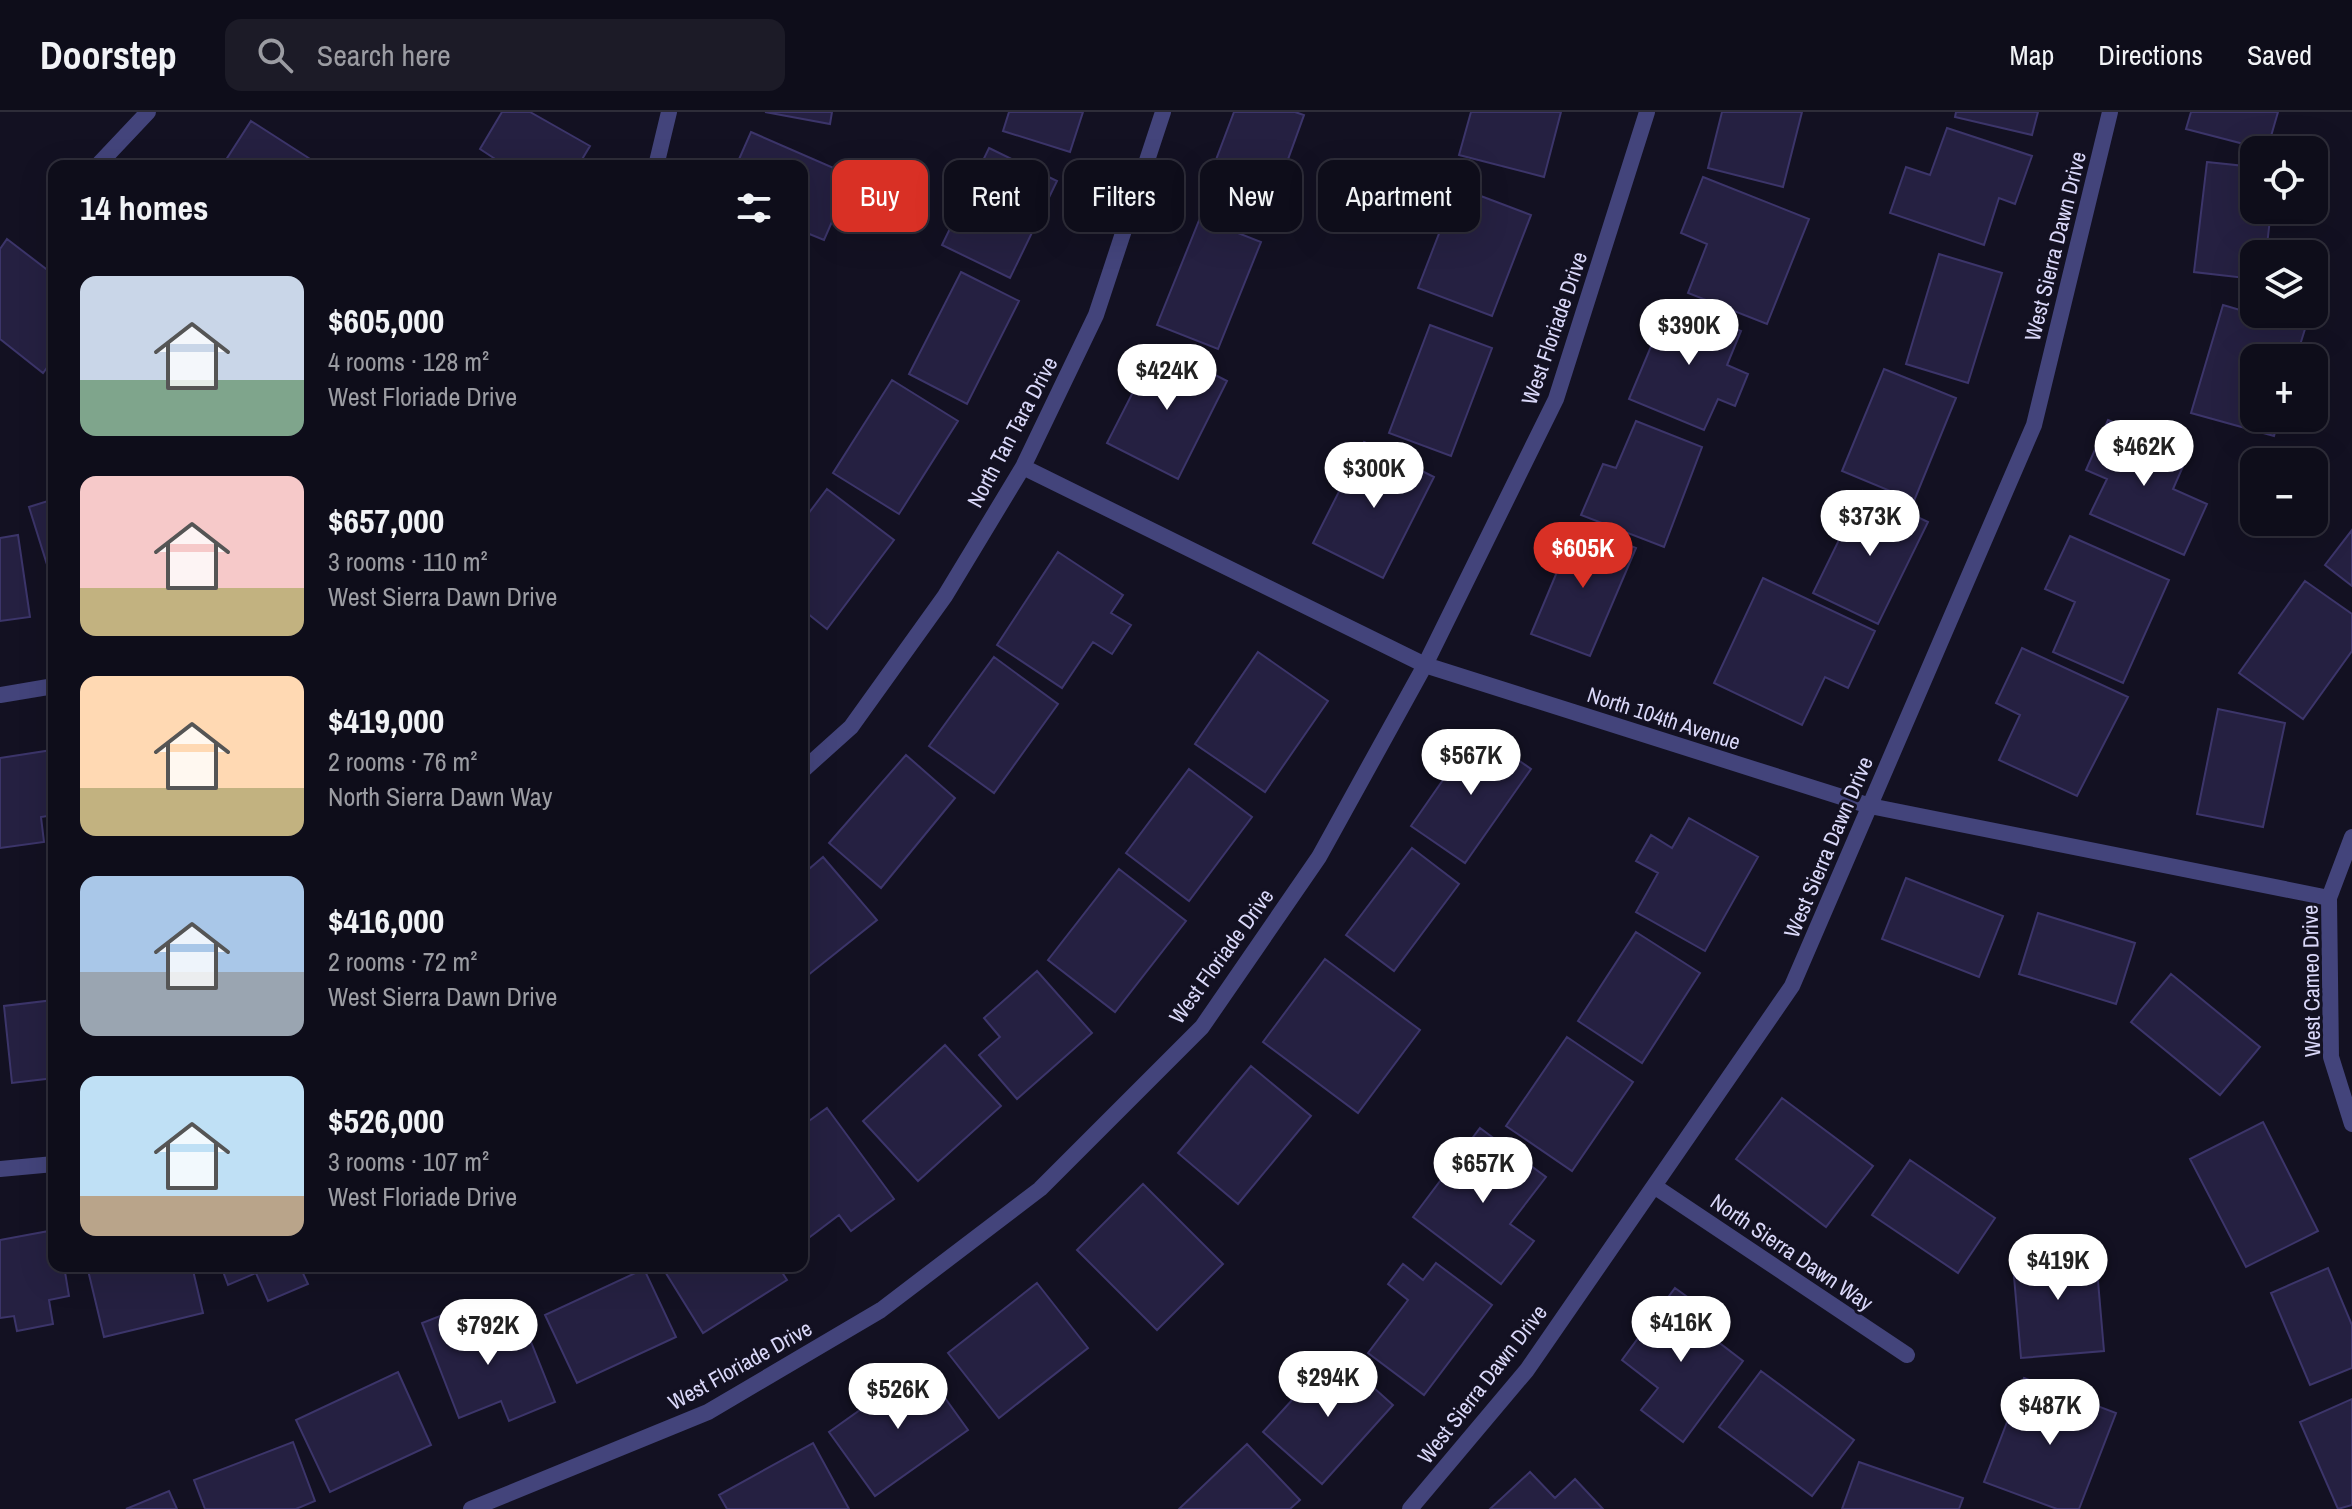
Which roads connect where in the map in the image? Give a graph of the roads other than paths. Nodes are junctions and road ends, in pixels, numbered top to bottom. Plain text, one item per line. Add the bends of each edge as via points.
1 (148, 112) edge
2 (669, 112) edge
3 (1163, 112) edge
4 (1647, 112) edge
5 (2110, 112) edge
6 (103, 160) edge
7 (657, 160) edge
8 (1023, 467) junction
9 (1425, 665) junction
10 (48, 687) edge
11 (0, 695) edge
12 (808, 766) edge
13 (1870, 806) junction
14 (2352, 837) edge
15 (2329, 898) junction
16 (2352, 1124) edge
17 (48, 1165) edge
18 (0, 1169) edge
19 (1654, 1186) junction
20 (1907, 1355) dead end
21 (471, 1509) edge
22 (1410, 1509) edge

1 - 6 street
2 - 7 street
3 - 8 street, North Tan Tara Drive via 1096,315
4 - 9 street, West Floriade Drive via 1556,399
5 - 13 street, West Sierra Dawn Drive via 2034,425
8 - 9 street, North 104th Avenue
8 - 12 street, North Tan Tara Drive via 945,596 851,727
9 - 13 street, North 104th Avenue
9 - 21 street, West Floriade Drive via 1319,857 1202,1027 1040,1189 881,1310 708,1412
10 - 11 street
13 - 15 street, North 104th Avenue
13 - 19 street, West Sierra Dawn Drive via 1792,986
14 - 15 street, West Cameo Drive
15 - 16 street, West Cameo Drive via 2331,1057
17 - 18 street
19 - 20 street, North Sierra Dawn Way
19 - 22 street, West Sierra Dawn Drive via 1527,1370

